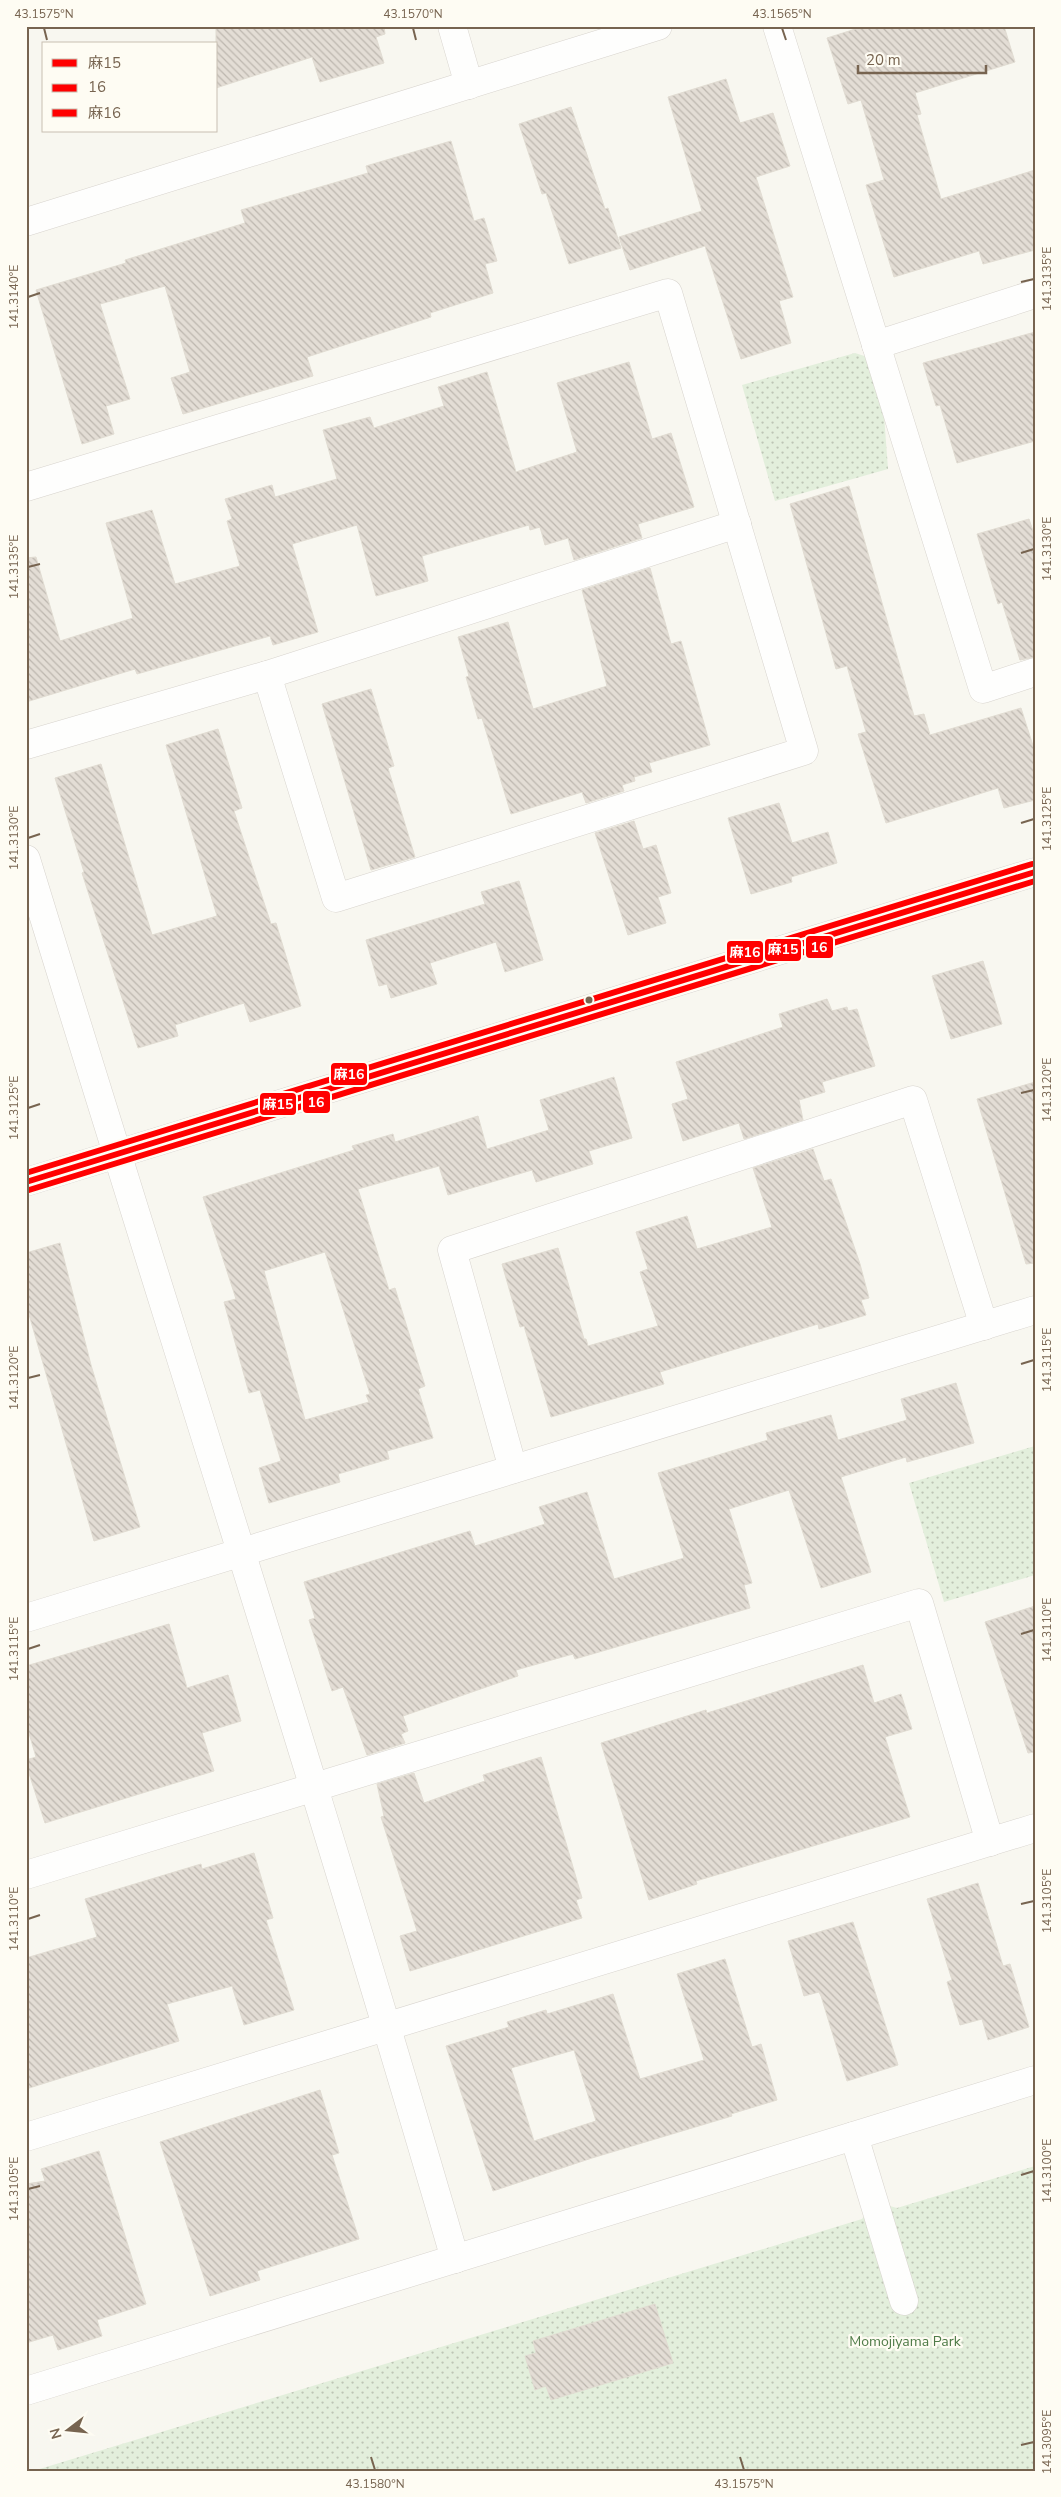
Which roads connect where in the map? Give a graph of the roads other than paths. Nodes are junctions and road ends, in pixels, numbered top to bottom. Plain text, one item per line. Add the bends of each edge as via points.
1 (452, 26) edge
2 (777, 26) edge
3 (653, 27) edge
4 (469, 85) junction
5 (26, 222) edge
6 (1035, 294) edge
7 (876, 345) junction
8 (26, 487) edge
9 (737, 524) junction
10 (1035, 672) edge
11 (267, 675) junction
12 (26, 745) edge
13 (26, 859) edge
14 (1035, 872) edge
15 (116, 1154) junction
16 (26, 1182) edge
17 (1035, 1310) edge
18 (984, 1326) junction
19 (513, 1469) junction
20 (243, 1551) junction
21 (26, 1618) edge
22 (315, 1787) junction
23 (1035, 1828) edge
24 (990, 1842) junction
25 (26, 1875) edge
26 (388, 2026) junction
27 (1035, 2080) edge
28 (854, 2136) junction
29 (26, 2137) edge
30 (455, 2259) junction
31 (904, 2301) dead end
32 (26, 2391) edge

1 - 4 street
2 - 7 street
3 - 4 street
4 - 5 street
6 - 7 street
7 - 10 street via 983,688
8 - 9 street via 668,293
9 - 11 street
9 - 11 street via 804,751 336,898
11 - 12 street
13 - 15 street
14 - 15 street
15 - 16 street
15 - 20 street
17 - 18 street
18 - 19 street
18 - 19 street via 913,1100 452,1250
19 - 20 street
20 - 21 street
20 - 22 street
22 - 24 street via 919,1603
22 - 25 street
22 - 26 street
23 - 24 street
24 - 26 street
26 - 29 street
26 - 30 street
27 - 28 street
28 - 30 street
28 - 31 street
30 - 32 street

